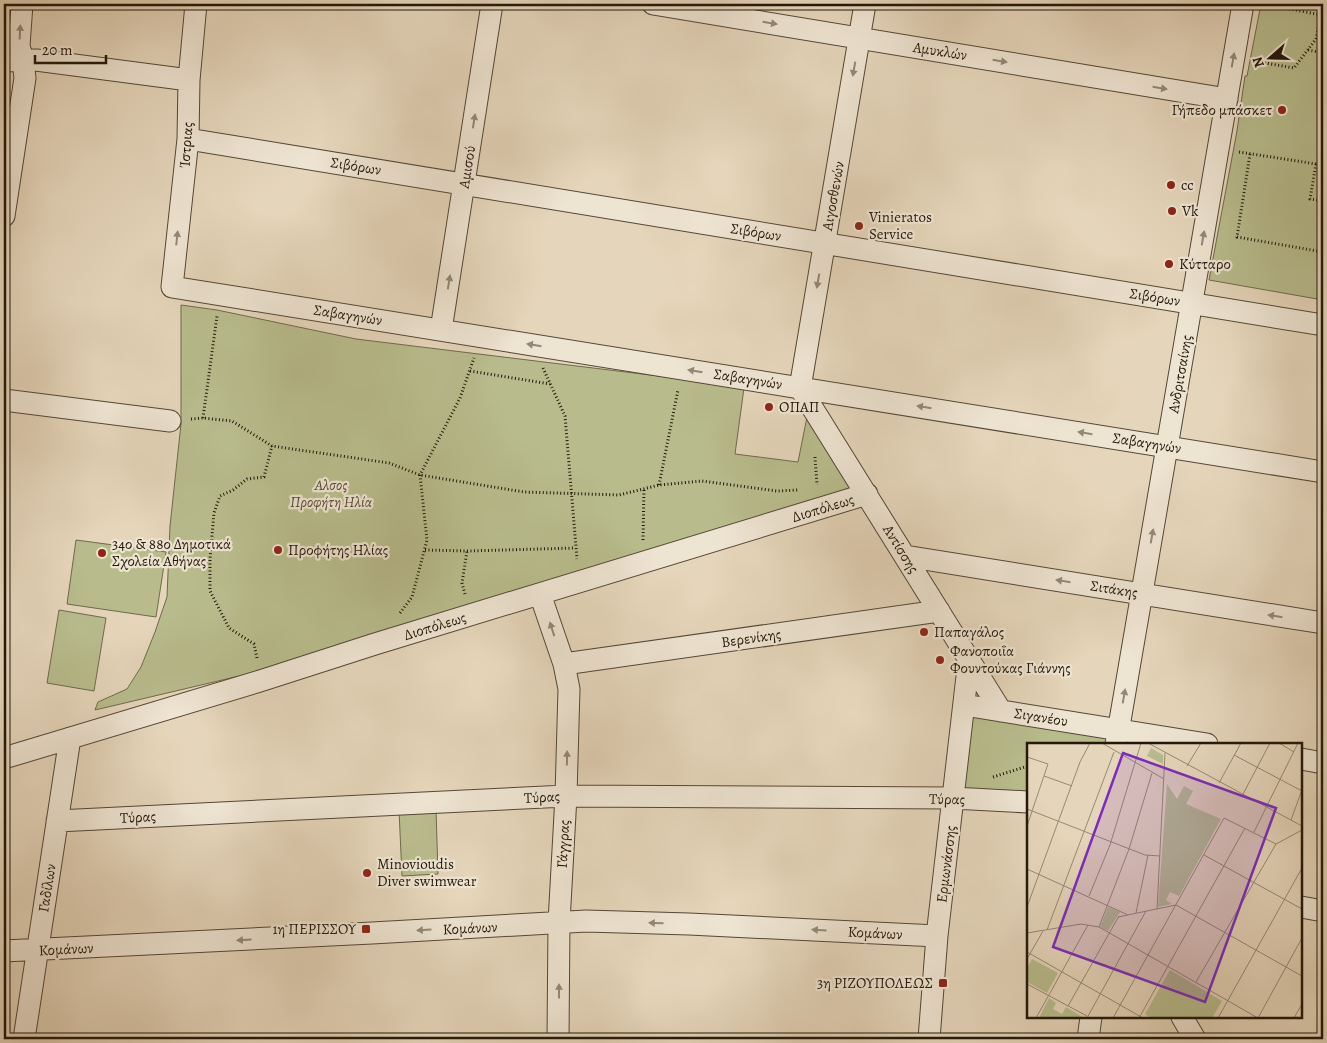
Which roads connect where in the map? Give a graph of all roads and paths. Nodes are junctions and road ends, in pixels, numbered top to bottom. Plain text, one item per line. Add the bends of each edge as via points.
1 (22, 4) edge
2 (196, 4) edge
3 (492, 4) edge
4 (653, 4) edge
5 (865, 4) edge
6 (1243, 4) edge
7 (1261, 4) edge
8 (1322, 16) edge
9 (860, 37) junction
10 (1308, 50) junction
11 (1323, 52) edge
12 (1234, 58) junction
13 (13, 60) edge
14 (189, 80) junction
15 (1227, 99) junction
16 (188, 139) junction
17 (1218, 149) junction
18 (1250, 154) junction
19 (1316, 164) junction
20 (1323, 165) edge
21 (464, 184) junction
22 (1323, 201) edge
23 (4, 216) edge
24 (825, 243) junction
25 (1323, 252) edge
26 (172, 287) joint
27 (1192, 303) junction
28 (217, 310) dead end
29 (1323, 325) edge
30 (441, 330) junction
31 (481, 336) junction
32 (532, 344) junction
33 (683, 369) junction
34 (470, 370) junction
35 (550, 384) junction
36 (800, 388) junction
37 (4, 400) edge
38 (204, 418) junction
39 (170, 421) joint
40 (272, 446) junction
41 (1167, 446) junction
42 (1323, 472) edge
43 (420, 475) junction
44 (659, 485) junction
45 (644, 489) junction
46 (810, 489) dead end
47 (818, 489) dead end
48 (802, 490) dead end
49 (570, 494) junction
50 (867, 494) junction
51 (576, 548) junction
52 (424, 550) junction
53 (467, 551) junction
54 (905, 556) junction
55 (643, 563) junction
56 (579, 582) junction
57 (540, 594) junction
58 (1142, 594) junction
59 (939, 611) junction
60 (472, 615) junction
61 (396, 617) dead end
62 (1323, 623) edge
63 (969, 659) junction
64 (564, 664) junction
65 (260, 681) junction
66 (964, 705) junction
67 (1001, 711) junction
68 (1117, 737) edge
69 (70, 738) junction
70 (1194, 743) edge
71 (4, 758) edge
72 (1302, 760) edge
73 (1323, 763) edge
74 (566, 796) junction
75 (953, 798) junction
76 (1027, 802) edge
77 (57, 821) junction
78 (1302, 907) edge
79 (1323, 911) edge
80 (559, 922) junction
81 (937, 936) junction
82 (4, 951) edge
83 (37, 951) junction
84 (1090, 1018) edge
85 (1183, 1018) edge
86 (24, 1039) edge
87 (558, 1039) edge
88 (930, 1039) edge
89 (1088, 1039) edge
90 (1195, 1039) edge

13 -> 1 street via 19,46
2 - 14 street, Ίστριας
21 -> 3 street, Αμισού
4 -> 9 street, Αμυκλών
5 - 9 street, Αιγοσθενών
6 - 12 street, Ανδριτσαίνης
7 - 8 path
8 - 10 path via 1316,39
9 -> 15 street, Αμυκλών
9 -> 24 street, Αιγοσθενών
10 - 11 path
10 - 12 path via 1294,68
15 -> 12 street, Ανδριτσαίνης
13 - 14 street via 36,60
13 - 23 street via 25,78
14 - 16 street, Ίστριας
15 - 17 street, Ανδριτσαίνης
16 - 21 street, Σιβόρων
26 -> 16 street, Ίστριας
17 - 18 path
27 -> 17 street, Ανδριτσαίνης
18 - 19 path
18 - 25 path via 1237,237
19 - 20 path
19 - 22 path via 1310,199
21 - 24 street, Σιβόρων
30 -> 21 street, Αμισού
24 - 27 street, Σιβόρων
24 -> 36 street, Αιγοσθενών
26 - 30 street, Σαβαγηνών
27 - 29 street, Σιβόρων
27 - 41 street, Ανδριτσαίνης
28 - 38 path
30 - 31 street, Σαβαγηνών
31 - 32 street, Σαβαγηνών
31 - 34 path
33 -> 32 street, Σαβαγηνών
32 - 35 path
36 -> 33 street, Σαβαγηνών
33 - 44 path
34 - 35 path
34 - 43 path via 460,398
35 - 49 path via 564,416
41 -> 36 street, Σαβαγηνών
36 - 50 street, Αντίσσης
37 - 39 street
38 - 39 path
38 - 40 path via 232,421
40 - 43 path via 389,463
40 - 65 path via 264,477 247,479 220,496 214,513 210,559 210,591 229,628 254,644
41 - 42 street, Σαβαγηνών
58 -> 41 street, Ανδριτσαίνης
43 - 49 path via 524,492
43 - 52 path via 427,540
44 - 45 path
44 - 48 path via 702,481 777,491
45 - 49 path via 619,495
45 - 55 path
46 - 47 path
49 - 51 path
50 - 54 street, Αντίσσης
50 - 55 street, Διοπόλεως
51 - 53 path
51 - 56 path
52 - 53 path
52 - 61 path via 412,597
53 - 60 path via 462,583
58 -> 54 street, Σιτάκης
54 - 59 street, Αντίσσης
55 - 56 street, Διοπόλεως
56 - 57 street, Διοπόλεως
57 - 60 street, Διοπόλεως
64 -> 57 street, Γάγγρας
62 -> 58 street, Σιτάκης
68 -> 58 street, Ανδριτσαίνης
59 - 63 street, Αντίσσης
59 - 64 street, Βερενίκης
60 - 65 street, Διοπόλεως
63 - 66 street, Ερμωνάσσης
63 - 67 street, Αντίσσης
74 -> 64 street, Γάγγρας via 568,689
65 - 69 street, Διοπόλεως
66 - 67 street, Σιγανέου
66 - 75 street, Ερμωνάσσης
67 - 68 street, Σιγανέου
68 - 70 street, Σιγανέου
69 - 71 street, Διοπόλεως
69 - 77 street, Γαδίλων
72 - 73 street
74 - 75 street, Τύρας
74 - 77 street, Τύρας
74 - 80 street, Γάγγρας
75 - 76 street, Τύρας
75 - 81 street, Ερμωνάσσης
77 - 83 street, Γαδίλων
78 - 79 street
81 -> 80 street, Κομάνων via 680,923
80 -> 83 street, Κομάνων
87 -> 80 street, Γάγγρας
81 - 88 street, Ερμωνάσσης
82 - 83 street, Κομάνων
83 - 86 street, Γαδίλων
84 - 89 street
85 - 90 street

